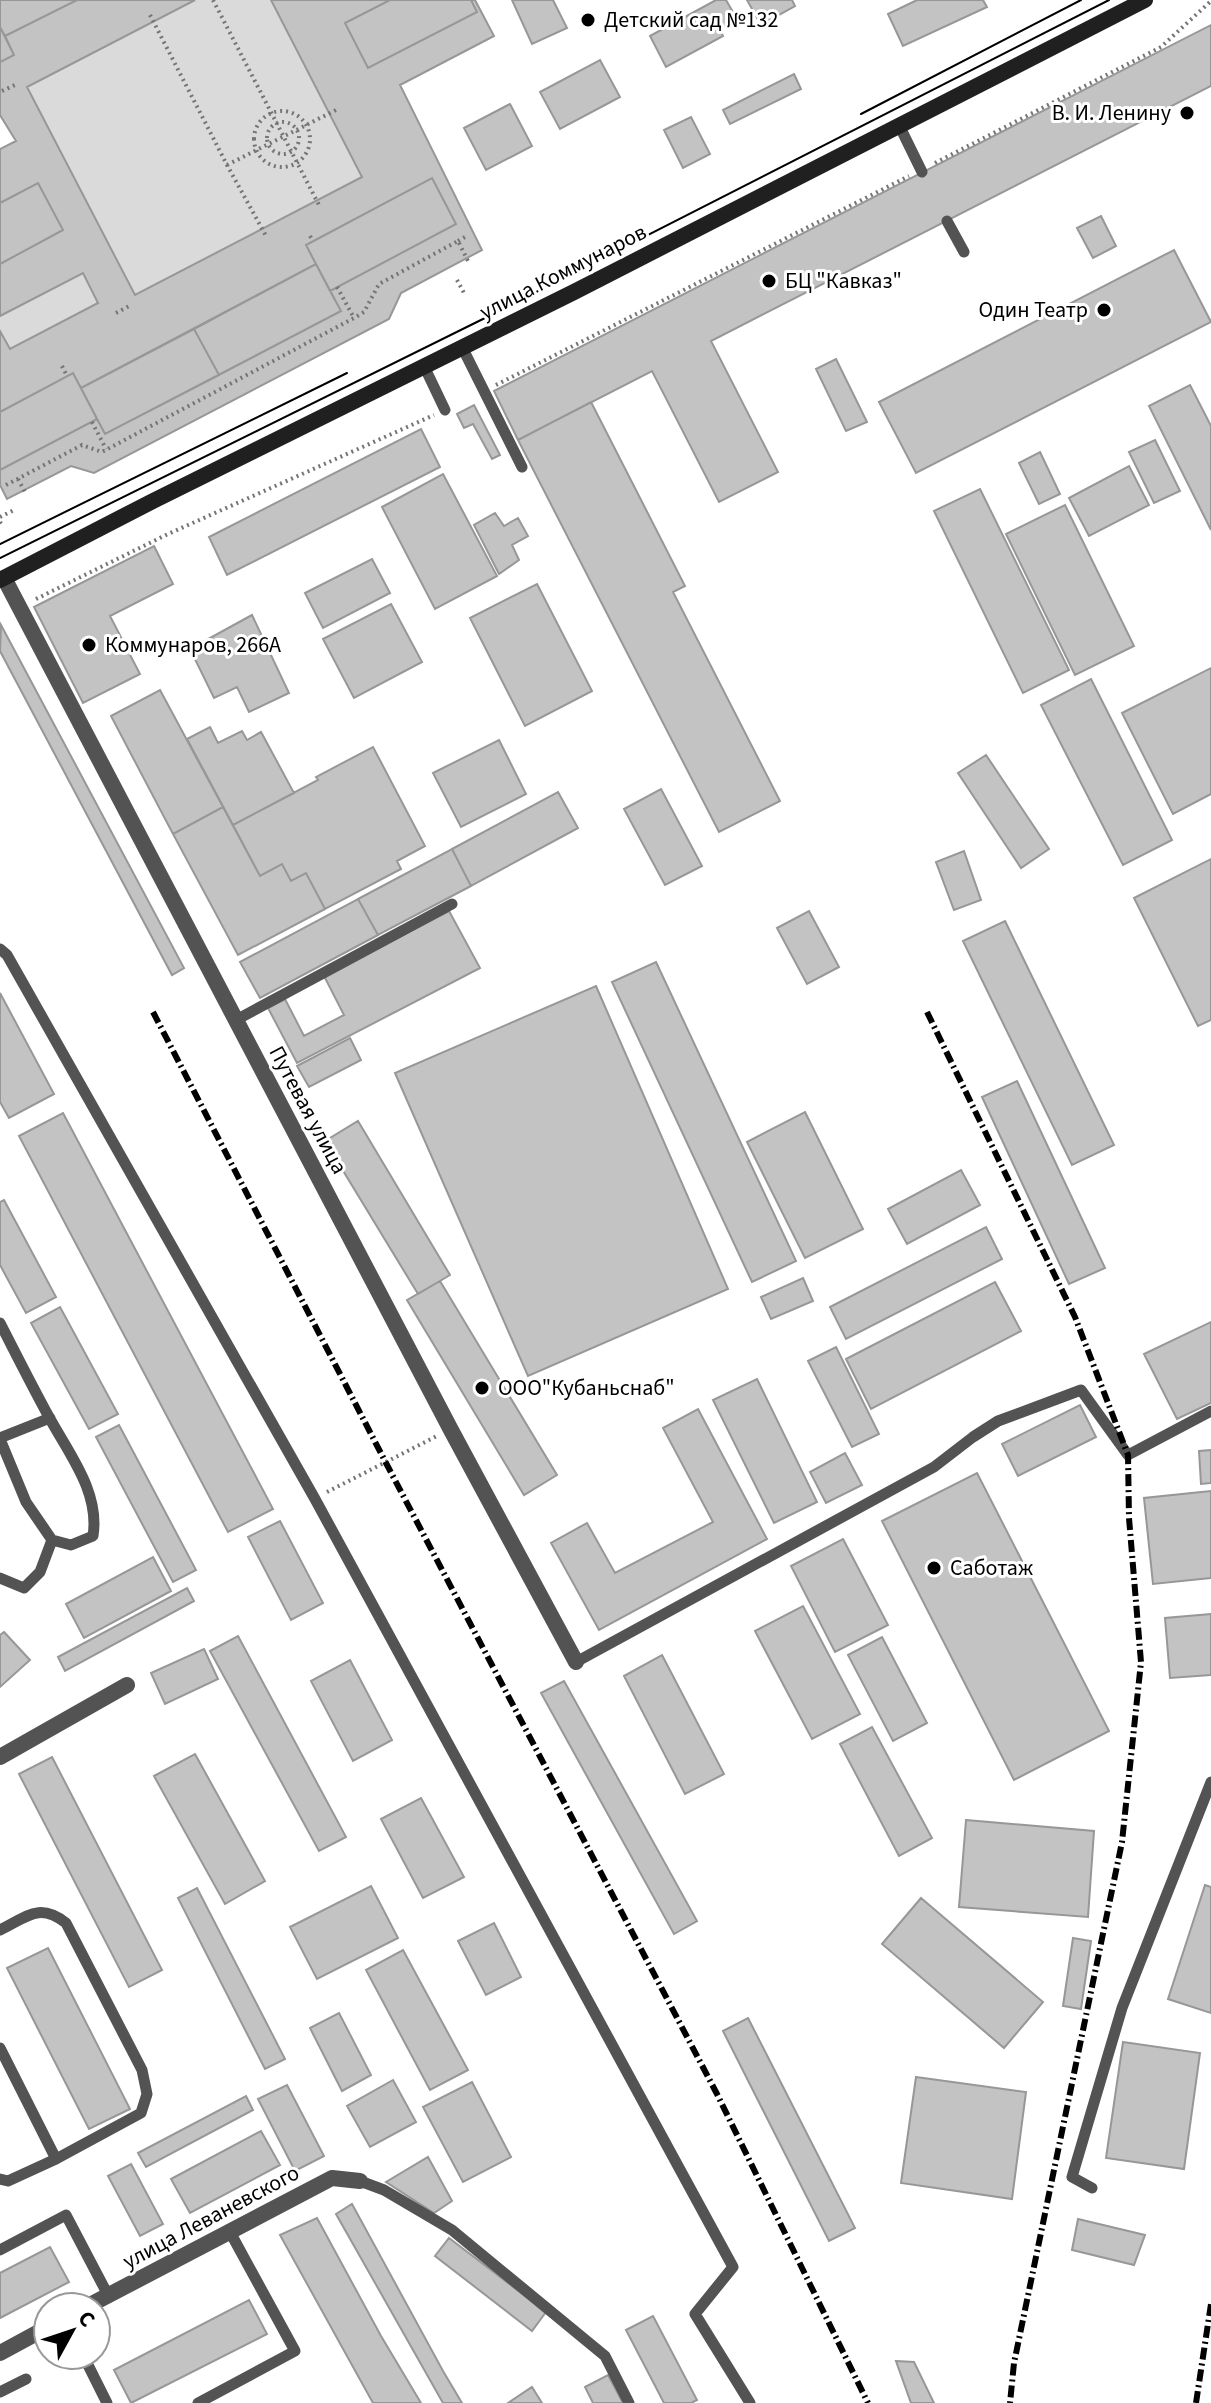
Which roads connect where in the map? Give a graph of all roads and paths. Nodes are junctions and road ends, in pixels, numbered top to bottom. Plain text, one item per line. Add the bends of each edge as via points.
1 (213, 0) edge
2 (1145, 0) edge
3 (1211, 1) edge
4 (150, 15) dead end
5 (17, 84) dead end
6 (2, 91) edge
7 (336, 110) dead end
8 (270, 113) junction
9 (276, 124) junction
10 (307, 125) junction
11 (899, 125) junction
12 (296, 131) junction
13 (283, 137) junction
14 (268, 145) junction
15 (257, 151) junction
16 (291, 152) junction
17 (296, 163) junction
18 (227, 165) junction
19 (921, 171) junction
20 (320, 207) dead end
21 (947, 221) dead end
22 (266, 236) dead end
23 (465, 237) dead end
24 (458, 241) junction
25 (964, 252) dead end
26 (469, 263) dead end
27 (457, 280) dead end
28 (337, 287) dead end
29 (464, 293) dead end
30 (131, 305) dead end
31 (116, 313) dead end
32 (354, 318) junction
33 (462, 347) junction
34 (62, 366) dead end
35 (424, 366) junction
36 (67, 376) dead end
37 (483, 391) junction
38 (445, 410) joint
39 (92, 422) dead end
40 (106, 449) junction
41 (522, 467) dead end
42 (18, 479) junction
43 (6, 485) dead end
44 (26, 494) dead end
45 (14, 510) dead end
46 (1, 521) edge
47 (1, 576) edge
48 (19, 607) junction
49 (452, 904) dead end
50 (0, 949) edge
51 (236, 1020) junction
52 (0, 1323) edge
53 (1211, 1411) edge
54 (50, 1418) junction
55 (451, 1430) junction
56 (0, 1439) edge
57 (315, 1499) junction
58 (52, 1540) junction
59 (0, 1578) edge
60 (576, 1662) joint
61 (127, 1685) dead end
62 (0, 1757) edge
63 (1211, 1782) edge
64 (0, 1930) edge
65 (1, 2054) edge
66 (56, 2159) junction
67 (0, 2179) edge
68 (360, 2181) joint
69 (1092, 2188) dead end
70 (230, 2232) junction
71 (0, 2250) edge
72 (106, 2291) edge
73 (112, 2293) edge
74 (32, 2336) edge
75 (0, 2353) edge
76 (91, 2371) edge
77 (26, 2379) dead end
78 (0, 2392) edge
79 (107, 2403) edge
80 (198, 2403) edge
81 (629, 2403) edge
82 (750, 2403) edge

1 - 8 path
2 - 11 main road, улица Коммунаров
3 - 19 path via 1161,47
4 - 18 path
5 - 6 path
7 - 10 path
8 - 9 path
8 - 10 path via 292,112
8 - 15 path via 255,129
9 - 12 path via 290,124
9 - 13 path
9 - 14 path via 268,131
10 - 12 path
10 - 17 path via 310,144
11 - 19 lane
11 - 33 main road, улица Коммунаров
12 - 13 path
12 - 16 path via 298,145
13 - 14 path
13 - 16 path
14 - 15 path
14 - 16 path via 276,153
15 - 17 path via 275,166
15 - 18 path
16 - 17 path
17 - 20 path
18 - 22 path
19 - 37 path
21 - 25 lane
23 - 24 path
24 - 26 path
24 - 32 path via 379,284 364,312
27 - 29 path
28 - 32 path
30 - 31 path
32 - 40 path
33 - 35 main road, улица Коммунаров
33 - 37 lane
34 - 36 path
35 - 38 lane
35 - 47 main road, улица Коммунаров
37 - 41 lane
38 - 48 path
39 - 40 path
40 - 42 path via 82,445
42 - 43 path
42 - 44 path
45 - 46 path
47 - 48 street, Путевая улица
48 - 51 street, Путевая улица
49 - 51 lane
50 - 57 lane
51 - 55 street, Путевая улица
52 - 54 lane
53 - 60 lane via 1128,1455 1081,1390 998,1421 934,1467
54 - 56 lane
54 - 58 lane via 82,1474 95,1519 93,1536 71,1545
55 - 57 path
55 - 60 street, Путевая улица
56 - 58 lane via 26,1502
57 - 82 lane via 733,2267 695,2314
58 - 59 lane via 40,1572 24,1588
61 - 62 street
63 - 69 lane via 1122,2008 1072,2177
64 - 66 lane via 38,1911 53,1913 66,1923 142,2070 147,2094 141,2113
65 - 66 lane
66 - 67 lane via 8,2181
68 - 70 street, улица Леваневского via 332,2178
68 - 81 lane via 452,2230 605,2356
70 - 73 street, улица Леваневского
70 - 80 lane via 295,2351
71 - 72 lane via 66,2215
74 - 75 street
76 - 79 lane
77 - 78 lane

